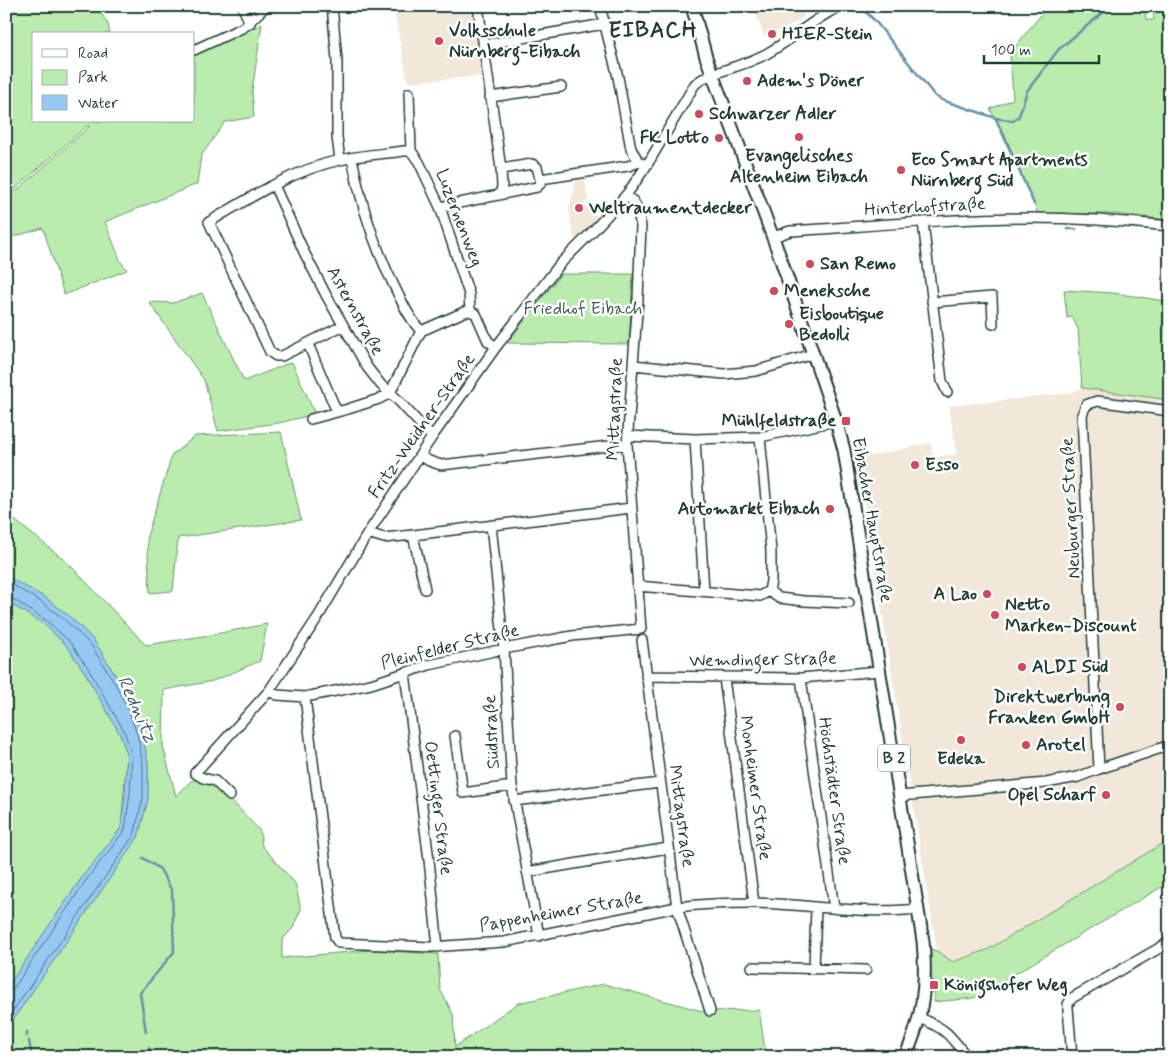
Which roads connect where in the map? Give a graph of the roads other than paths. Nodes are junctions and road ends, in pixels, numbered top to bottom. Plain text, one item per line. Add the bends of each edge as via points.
1 (242, 6) edge
2 (266, 6) edge
3 (332, 6) edge
4 (478, 6) edge
5 (600, 6) edge
6 (692, 6) edge
7 (841, 6) edge
8 (250, 23) junction
9 (604, 24) junction
10 (483, 45) junction
11 (195, 50) edge
12 (712, 74) junction
13 (561, 87) dead end
14 (409, 93) dead end
15 (490, 97) junction
16 (411, 151) junction
17 (352, 158) junction
18 (340, 160) junction
19 (643, 163) junction
20 (500, 169) junction
21 (540, 179) junction
22 (274, 185) junction
23 (500, 195) junction
24 (625, 196) junction
25 (440, 207) junction
26 (923, 222) junction
27 (1170, 226) edge
28 (773, 237) junction
29 (932, 302) junction
30 (470, 311) junction
31 (993, 324) dead end
32 (342, 326) junction
33 (421, 332) junction
34 (308, 344) junction
35 (496, 347) junction
36 (813, 354) junction
37 (633, 365) junction
38 (947, 392) dead end
39 (390, 393) junction
40 (1170, 410) edge
41 (337, 412) junction
42 (311, 419) dead end
43 (836, 421) junction
44 (432, 437) junction
45 (760, 437) junction
46 (694, 439) junction
47 (627, 440) junction
48 (421, 456) junction
49 (631, 508) junction
50 (491, 525) junction
51 (368, 533) junction
52 (413, 536) junction
53 (637, 586) junction
54 (425, 589) dead end
55 (704, 590) junction
56 (768, 591) junction
57 (848, 603) dead end
58 (640, 629) joint
59 (642, 640) dead end
60 (504, 649) junction
61 (879, 671) junction
62 (404, 673) junction
63 (646, 676) junction
64 (724, 678) junction
65 (801, 678) junction
66 (269, 691) junction
67 (305, 697) junction
68 (455, 736) dead end
69 (1170, 745) edge
70 (1099, 770) junction
71 (660, 783) junction
72 (512, 786) junction
73 (230, 796) dead end
74 (900, 796) junction
75 (514, 800) junction
76 (668, 848) junction
77 (527, 872) junction
78 (754, 903) junction
79 (677, 907) junction
80 (816, 907) junction
81 (834, 908) junction
82 (918, 909) junction
83 (539, 936) junction
84 (1170, 942) edge
85 (438, 947) junction
86 (752, 967) dead end
87 (814, 969) junction
88 (866, 970) dead end
89 (710, 1011) dead end
90 (920, 1018) junction
91 (905, 1057) edge
92 (967, 1057) edge
93 (1072, 1057) edge

1 - 8 street
2 - 8 street
3 - 18 street
4 - 10 street
5 - 9 street
6 - 12 main road, Eibacher Hauptstraße / B 2
7 - 12 street, Fritz-Weidner-Straße via 766,54
8 - 11 street
9 - 10 street
9 - 19 street via 618,77 631,150
10 - 15 street
12 - 19 street, Fritz-Weidner-Straße via 697,81
12 - 28 main road, Eibacher Hauptstraße / B 2
13 - 15 street
14 - 16 street, Luzernenweg
15 - 20 street
16 - 17 street
16 - 25 street, Luzernenweg
17 - 18 street
17 - 33 street via 376,246 390,280
18 - 22 street
19 - 21 street
19 - 24 street, Fritz-Weidner-Straße
20 - 21 street via 532,164 536,165
20 - 23 street
21 - 23 street via 538,187
22 - 32 street, Asternstraße
22 - 34 street via 208,222 270,352 282,356
23 - 25 street
24 - 35 street, Fritz-Weidner-Straße via 560,264
24 - 37 street, Mittagstraße via 637,208 641,226
25 - 30 street, Luzernenweg via 469,294
26 - 27 street, Hinterhofstraße via 1028,218 1114,220
26 - 28 street, Hinterhofstraße via 790,230
26 - 29 street
28 - 36 main road, Eibacher Hauptstraße / B 2
29 - 31 street via 992,297
29 - 38 street via 942,381
30 - 33 street
30 - 35 street, Luzernenweg via 476,314 488,341
32 - 34 street
32 - 39 street, Asternstraße via 367,367
33 - 39 street
34 - 41 street
35 - 44 street, Fritz-Weidner-Straße
36 - 37 street via 756,371 724,374
36 - 43 main road, Eibacher Hauptstraße / B 2
37 - 47 street, Mittagstraße
39 - 41 street
39 - 44 street, Asternstraße
40 - 70 street, Neuburger Straße via 1097,402 1086,405 1082,415
41 - 42 street
43 - 45 street
43 - 61 main road, Eibacher Hauptstraße / B 2 via 850,484
44 - 48 street, Fritz-Weidner-Straße
45 - 46 street
45 - 56 street via 771,552
46 - 47 street
46 - 55 street
47 - 48 street via 441,465
47 - 49 street, Mittagstraße
48 - 51 street, Fritz-Weidner-Straße
49 - 50 street
49 - 53 street, Mittagstraße
50 - 52 street
50 - 60 street, Südstraße
51 - 52 street via 384,538
51 - 66 street, Fritz-Weidner-Straße
52 - 54 street
53 - 55 street
53 - 58 street, Mittagstraße
55 - 56 street via 760,596
56 - 57 street via 779,598
58 - 60 street, Pleinfelder Straße via 572,636
59 - 63 street, Mittagstraße
60 - 62 street, Pleinfelder Straße
60 - 72 street, Südstraße
61 - 65 street, Wemdinger Straße
61 - 74 main road, Eibacher Hauptstraße / B 2
62 - 67 street, Pleinfelder Straße via 371,684
62 - 85 street, Oettinger Straße
63 - 64 street, Wemdinger Straße
63 - 71 street, Mittagstraße
64 - 65 street, Wemdinger Straße
64 - 78 street, Monheimer Straße
65 - 81 street, Höchstädter Straße
66 - 67 street, Pleinfelder Straße via 277,695
66 - 73 street, Fritz-Weidner-Straße via 195,772 202,778 215,781
67 - 85 street, Pappenheimer Straße via 335,938 343,944
68 - 72 street via 463,793
69 - 70 street
70 - 74 street via 1046,784
71 - 75 street
71 - 76 street, Mittagstraße
72 - 75 street, Südstraße
74 - 82 main road, Eibacher Hauptstraße / B 2
75 - 77 street, Südstraße
76 - 77 street
76 - 79 street, Mittagstraße
77 - 83 street, Südstraße
78 - 79 street, Pappenheimer Straße
78 - 80 street, Pappenheimer Straße
79 - 83 street, Pappenheimer Straße
79 - 89 street, Mittagstraße
80 - 81 street, Pappenheimer Straße
80 - 87 street
81 - 82 street, Pappenheimer Straße
82 - 90 main road, Eibacher Hauptstraße / B 2 via 925,970
83 - 85 street, Pappenheimer Straße
84 - 93 street via 1072,998 1068,1008
86 - 87 street
87 - 88 street
90 - 91 main road, Eibacher Hauptstraße / B 2
90 - 92 street via 948,1033

